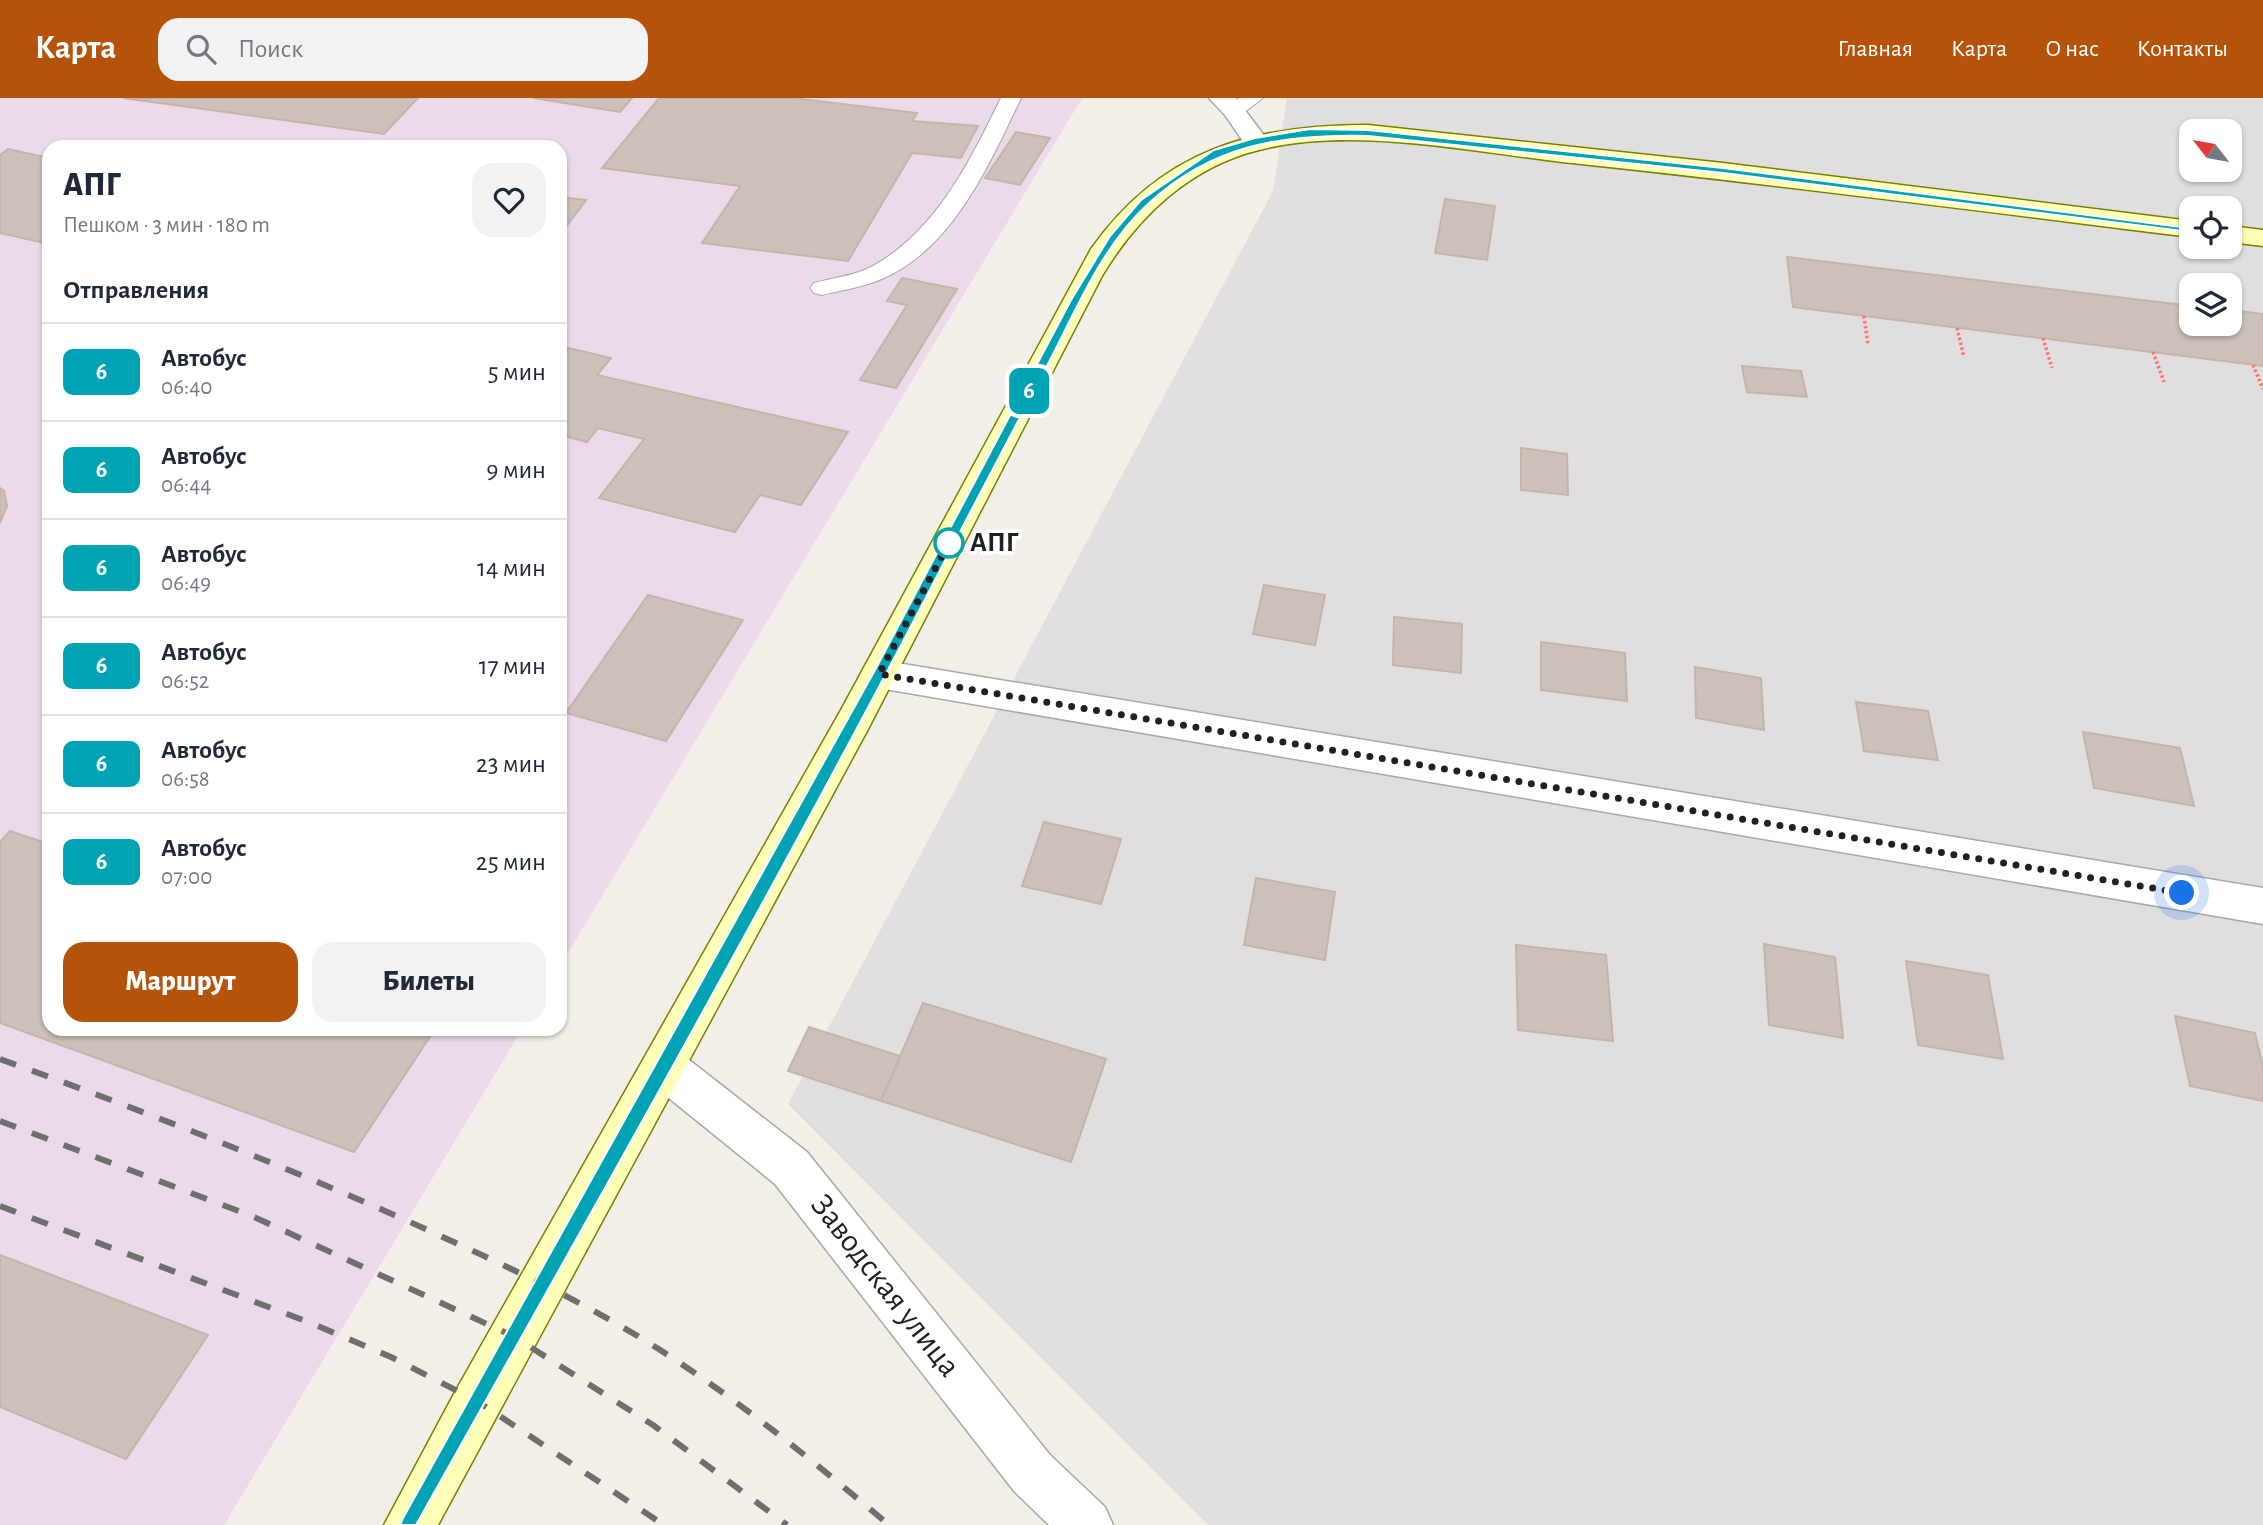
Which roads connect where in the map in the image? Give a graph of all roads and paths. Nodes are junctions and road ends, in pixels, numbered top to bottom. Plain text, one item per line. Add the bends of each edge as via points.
1 (1011, 98) edge
2 (1236, 102) edge
3 (1255, 141) junction
4 (2179, 228) edge
5 (2242, 235) edge
6 (2263, 238) edge
7 (822, 288) dead end
8 (1864, 316) dead end
9 (1957, 328) dead end
10 (2043, 338) dead end
11 (1868, 345) dead end
12 (2153, 352) dead end
13 (1964, 357) dead end
14 (2253, 365) dead end
15 (2052, 368) dead end
16 (2164, 382) dead end
17 (2263, 389) edge
18 (879, 674) junction
19 (2263, 906) edge
20 (664, 1067) junction
21 (410, 1525) edge
22 (1087, 1525) edge

1 - 7 lane via 980,163 934,228 903,258 876,274
2 - 3 street
3 - 4 street via 1310,132 1368,133
3 - 18 street via 1218,152 1182,174 1145,202 1114,236
5 - 6 street
8 - 11 path
9 - 13 path
10 - 15 path
12 - 16 path
14 - 17 path
18 - 19 street
18 - 20 street
20 - 21 street
20 - 22 street, Заводская улица via 791,1168 1032,1473

